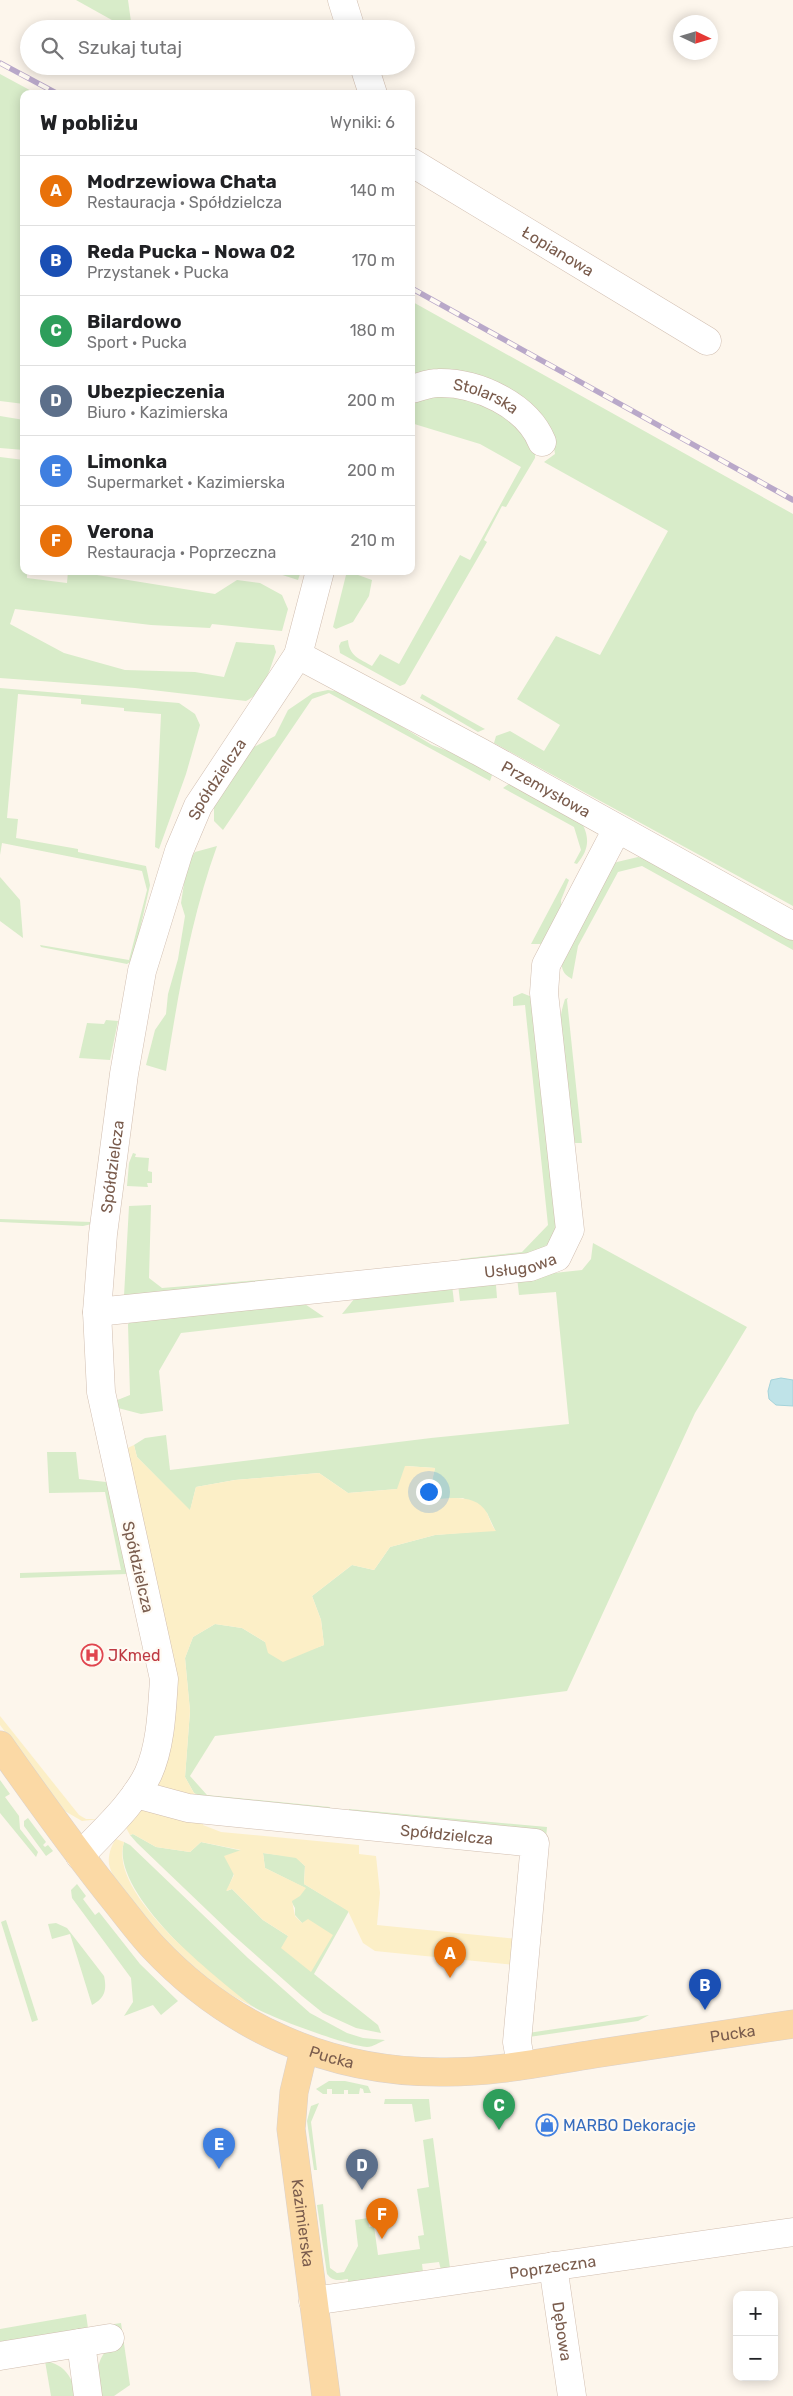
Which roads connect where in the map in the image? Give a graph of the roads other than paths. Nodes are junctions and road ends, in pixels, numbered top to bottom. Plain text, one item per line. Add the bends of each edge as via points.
1 (342, 0) edge
2 (348, 20) edge
3 (367, 75) edge
4 (372, 90) edge
5 (415, 164) edge
6 (706, 341) dead end
7 (415, 388) edge
8 (542, 442) dead end
9 (319, 575) edge
10 (298, 655) junction
11 (617, 829) junction
12 (793, 926) edge
13 (97, 1312) junction
14 (0, 1745) edge
15 (136, 1794) junction
16 (80, 1856) junction
17 (793, 2024) edge
18 (304, 2050) junction
19 (522, 2065) junction
20 (793, 2232) edge
21 (553, 2266) junction
22 (313, 2301) junction
23 (110, 2338) dead end
24 (81, 2343) junction
25 (0, 2356) edge
26 (88, 2396) edge
27 (326, 2396) edge
28 (572, 2396) edge

1 - 2 street
3 - 4 street
5 - 6 street, Łopianowa
7 - 8 street, Stolarska via 437,383 491,395 521,412 537,429
9 - 10 street, Spółdzielcza
10 - 11 street, Przemysłowa
10 - 13 street, Spółdzielcza via 198,806 174,867 142,972 124,1074
11 - 12 street, Przemysłowa
11 - 13 street, Usługowa via 546,965 544,994 570,1230 557,1257 530,1267
13 - 15 street, Spółdzielcza via 101,1392 164,1679 162,1723 149,1772
14 - 16 main road, Pucka
15 - 16 street, Spółdzielcza
15 - 19 street, Spółdzielcza via 188,1808 536,1843 517,2042
16 - 18 main road, Pucka via 152,1947 189,1981 234,2015 266,2034
17 - 19 main road, Pucka
18 - 19 main road, Pucka via 351,2064 394,2070 466,2072
18 - 22 main road, Kazimierska via 294,2092 291,2129
20 - 21 street, Poprzeczna
21 - 22 street, Poprzeczna
21 - 28 street, Dębowa
22 - 27 main road, Kazimierska
23 - 24 street
24 - 25 street
24 - 26 street

